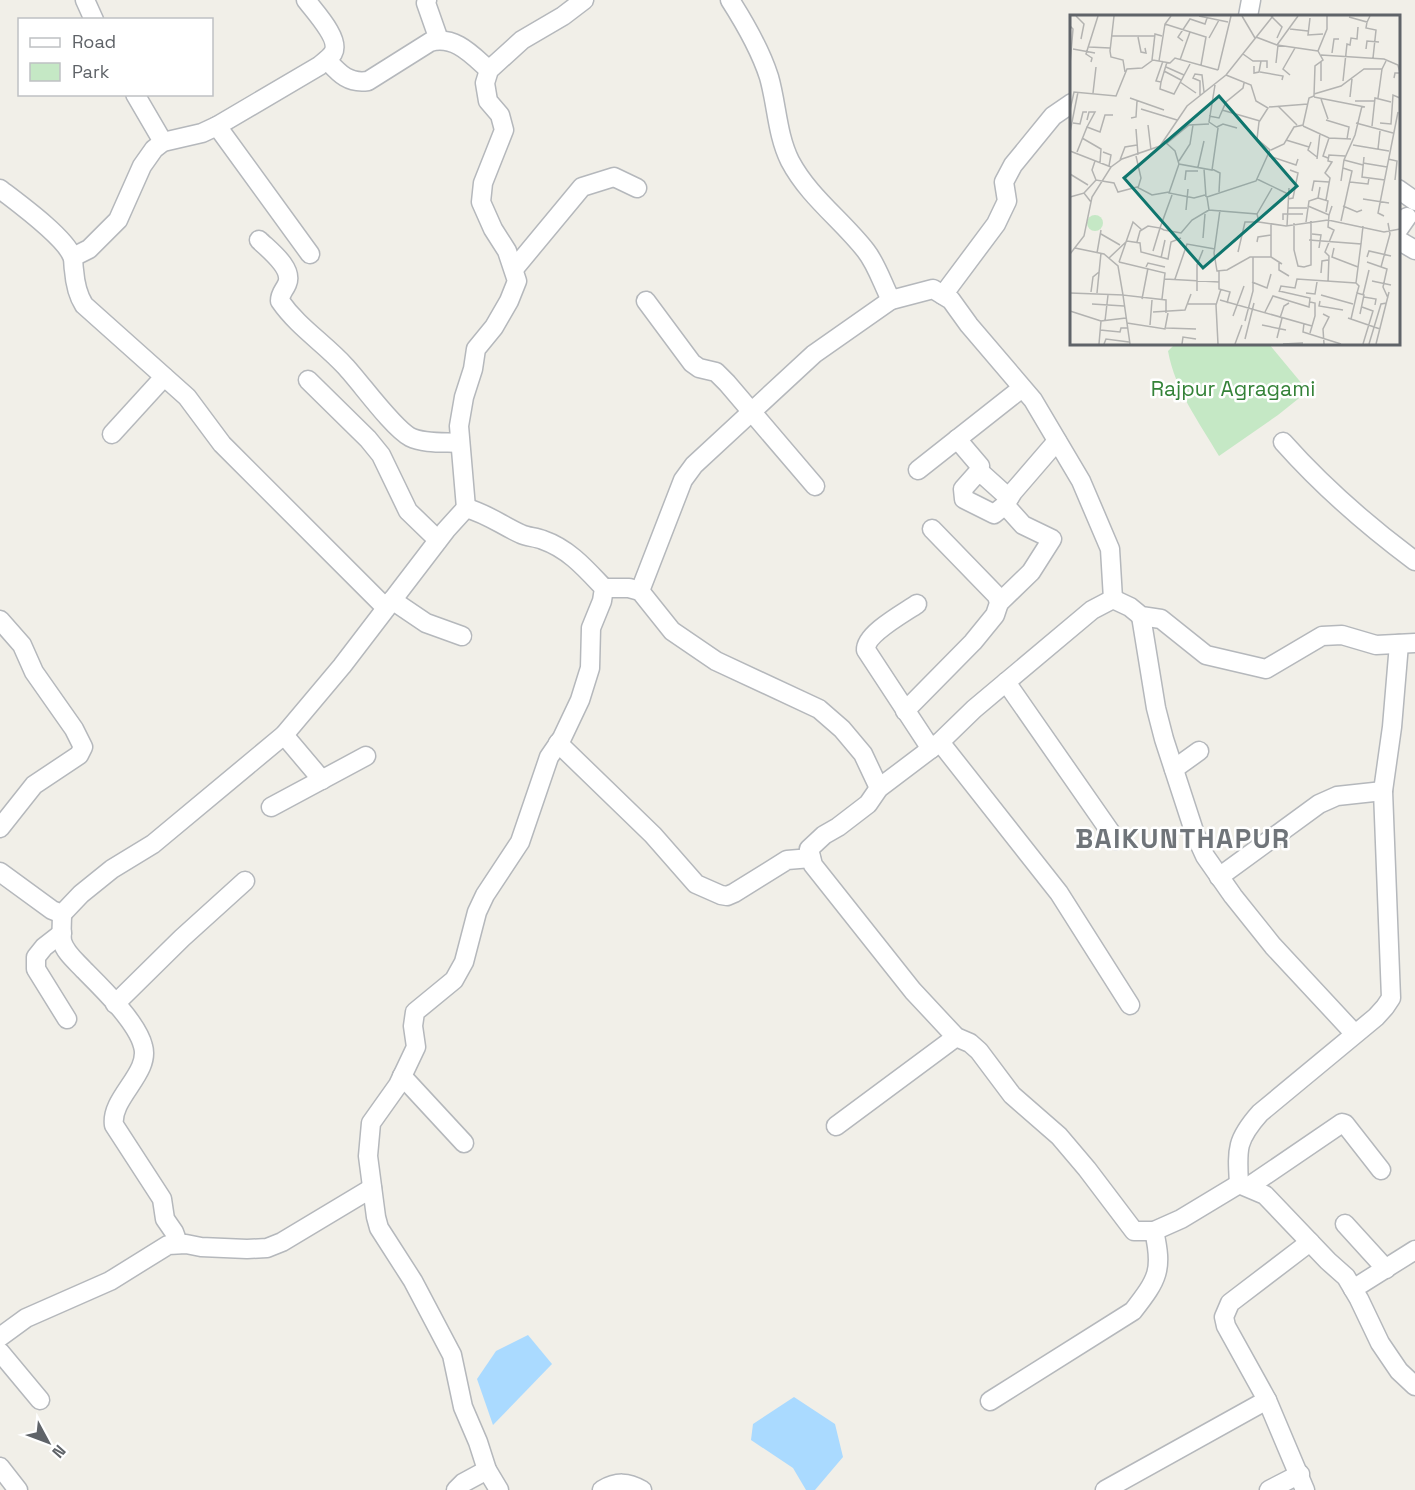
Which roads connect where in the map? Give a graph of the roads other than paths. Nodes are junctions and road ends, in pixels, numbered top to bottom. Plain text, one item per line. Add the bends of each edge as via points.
1 (85, 0) edge
2 (306, 0) edge
3 (427, 0) edge
4 (584, 0) edge
5 (730, 0) edge
6 (1251, 0) edge
7 (1248, 15) edge
8 (93, 18) edge
9 (439, 40) junction
10 (327, 60) junction
11 (489, 70) junction
12 (136, 96) edge
13 (1070, 104) edge
14 (217, 126) junction
15 (163, 142) junction
16 (637, 188) dead end
17 (0, 189) edge
18 (1400, 195) edge
19 (1407, 216) edge
20 (259, 240) dead end
21 (1400, 241) edge
22 (1415, 250) edge
23 (310, 254) dead end
24 (73, 257) junction
25 (514, 269) junction
26 (943, 295) junction
27 (891, 300) junction
28 (646, 301) dead end
29 (164, 377) junction
30 (308, 380) dead end
31 (1022, 388) junction
32 (752, 412) junction
33 (112, 434) dead end
34 (957, 439) junction
35 (1057, 441) junction
36 (460, 442) junction
37 (1284, 442) dead end
38 (918, 470) dead end
39 (979, 471) junction
40 (815, 486) dead end
41 (1007, 501) junction
42 (466, 508) junction
43 (932, 529) dead end
44 (438, 540) junction
45 (1415, 561) edge
46 (604, 588) junction
47 (640, 591) junction
48 (1113, 599) junction
49 (999, 603) junction
50 (389, 604) junction
51 (917, 604) dead end
52 (1141, 616) junction
53 (0, 620) edge
54 (462, 636) dead end
55 (1407, 643) edge
56 (1006, 682) junction
57 (905, 711) junction
58 (284, 735) junction
59 (558, 743) junction
60 (936, 746) junction
61 (1199, 751) dead end
62 (366, 756) dead end
63 (1174, 769) junction
64 (322, 780) junction
65 (879, 788) junction
66 (1383, 791) junction
67 (272, 807) dead end
68 (0, 828) edge
69 (1116, 840) dead end
70 (811, 858) junction
71 (0, 872) edge
72 (1219, 877) junction
73 (245, 881) dead end
74 (62, 914) junction
75 (62, 933) junction
76 (116, 1004) junction
77 (1130, 1005) dead end
78 (67, 1019) dead end
79 (1354, 1033) junction
80 (956, 1037) junction
81 (402, 1076) junction
82 (836, 1126) dead end
83 (464, 1143) dead end
84 (1381, 1170) dead end
85 (1243, 1185) junction
86 (372, 1188) junction
87 (1345, 1224) dead end
88 (1154, 1231) junction
89 (1310, 1242) junction
90 (178, 1243) junction
91 (1415, 1250) edge
92 (1386, 1269) junction
93 (1353, 1289) junction
94 (0, 1337) edge
95 (0, 1352) edge
96 (1415, 1386) edge
97 (40, 1400) dead end
98 (1267, 1400) junction
99 (990, 1401) dead end
100 (0, 1467) edge
101 (488, 1470) junction
102 (1302, 1482) edge
103 (18, 1490) edge
104 (456, 1490) edge
105 (499, 1490) edge
106 (602, 1490) edge
107 (642, 1490) edge
108 (1105, 1490) edge
109 (1269, 1490) edge

1 - 8 street
2 - 10 street via 332,34 336,46
3 - 9 street
4 - 11 street via 522,40
5 - 27 street via 759,50 789,160 815,198 868,253
6 - 7 street
9 - 10 street via 359,83 342,77
9 - 11 street via 463,48
10 - 14 street
11 - 25 street via 485,83 488,101 500,115 504,130 483,183 481,202
12 - 15 street
13 - 26 street via 1053,116 1013,165 1004,182 1007,201 996,224
14 - 15 street
14 - 23 street
15 - 24 street via 142,165 118,220 89,249
16 - 25 street via 614,177 582,187
17 - 24 street via 44,225
18 - 19 street
20 - 36 street via 286,267 288,283 279,301 343,364 401,431 415,439
21 - 22 street
24 - 29 street via 75,284 84,305
25 - 36 street via 517,281 509,301 476,349 459,426
26 - 27 street via 933,289
26 - 31 street
27 - 32 street via 814,354
28 - 32 street via 692,363 716,372
29 - 33 street
29 - 50 street via 187,397 222,444
30 - 44 street via 368,438 392,475 408,512
31 - 34 street
31 - 35 street
32 - 40 street
32 - 47 street via 683,480
34 - 38 street
34 - 39 street via 980,466
35 - 41 street
35 - 48 street via 1081,481 1110,549
36 - 42 street
37 - 45 street via 1374,531
39 - 41 street
39 - 41 street via 963,489 964,499 994,514
41 - 49 street via 1023,525 1052,539 1031,572
42 - 44 street
42 - 46 street via 560,548
43 - 49 street via 997,596
44 - 50 street
46 - 47 street
46 - 59 street via 591,628 590,668 580,700
47 - 65 street via 672,631 716,662 819,710 863,754
48 - 52 street
48 - 56 street via 1092,610
49 - 57 street via 995,615 973,642
50 - 54 street
50 - 58 street
51 - 57 street via 871,636 865,645
52 - 55 street via 1161,619 1206,655 1266,669 1322,636 1342,635 1376,645
52 - 63 street via 1156,708
53 - 68 street via 22,645 34,672 83,747 79,755 34,785
55 - 66 street
56 - 60 street
56 - 69 street
57 - 60 street
58 - 64 street
58 - 74 street via 153,844 112,869
59 - 70 street via 653,835 696,884 727,896 787,860
59 - 81 street via 549,757 520,842 477,912 464,962 454,980 415,1012 416,1047
60 - 65 street
60 - 77 street via 1059,893
61 - 63 street
62 - 64 street
63 - 72 street via 1195,834
64 - 67 street
65 - 70 street via 868,804 809,849
66 - 72 street via 1337,796 1319,804
66 - 79 street via 1391,998 1376,1017
70 - 80 street via 913,991
71 - 74 street
72 - 79 street via 1273,946
73 - 76 street
74 - 75 street
75 - 76 street via 62,943 70,956
75 - 78 street via 36,957 36,969
76 - 90 street via 141,1040 145,1056 114,1113 114,1125 162,1199 165,1220
79 - 85 street via 1247,1127 1239,1142
80 - 82 street
80 - 88 street via 979,1051 1012,1095 1059,1136 1134,1231
81 - 83 street
81 - 86 street via 371,1123 368,1156
84 - 85 street via 1342,1122
85 - 88 street
85 - 89 street via 1265,1196
86 - 90 street via 267,1248 248,1250
86 - 101 street via 379,1228 413,1281 452,1355 463,1407
87 - 92 street
88 - 99 street via 1159,1269 1133,1311
89 - 93 street
89 - 98 street via 1225,1310 1226,1326
90 - 94 street via 160,1249 95,1288 26,1318
91 - 92 street
92 - 93 street
93 - 96 street via 1380,1342 1399,1371
95 - 97 street
98 - 102 street
98 - 108 street
100 - 103 street
101 - 104 street
101 - 105 street
102 - 109 street
106 - 107 street via 626,1483

